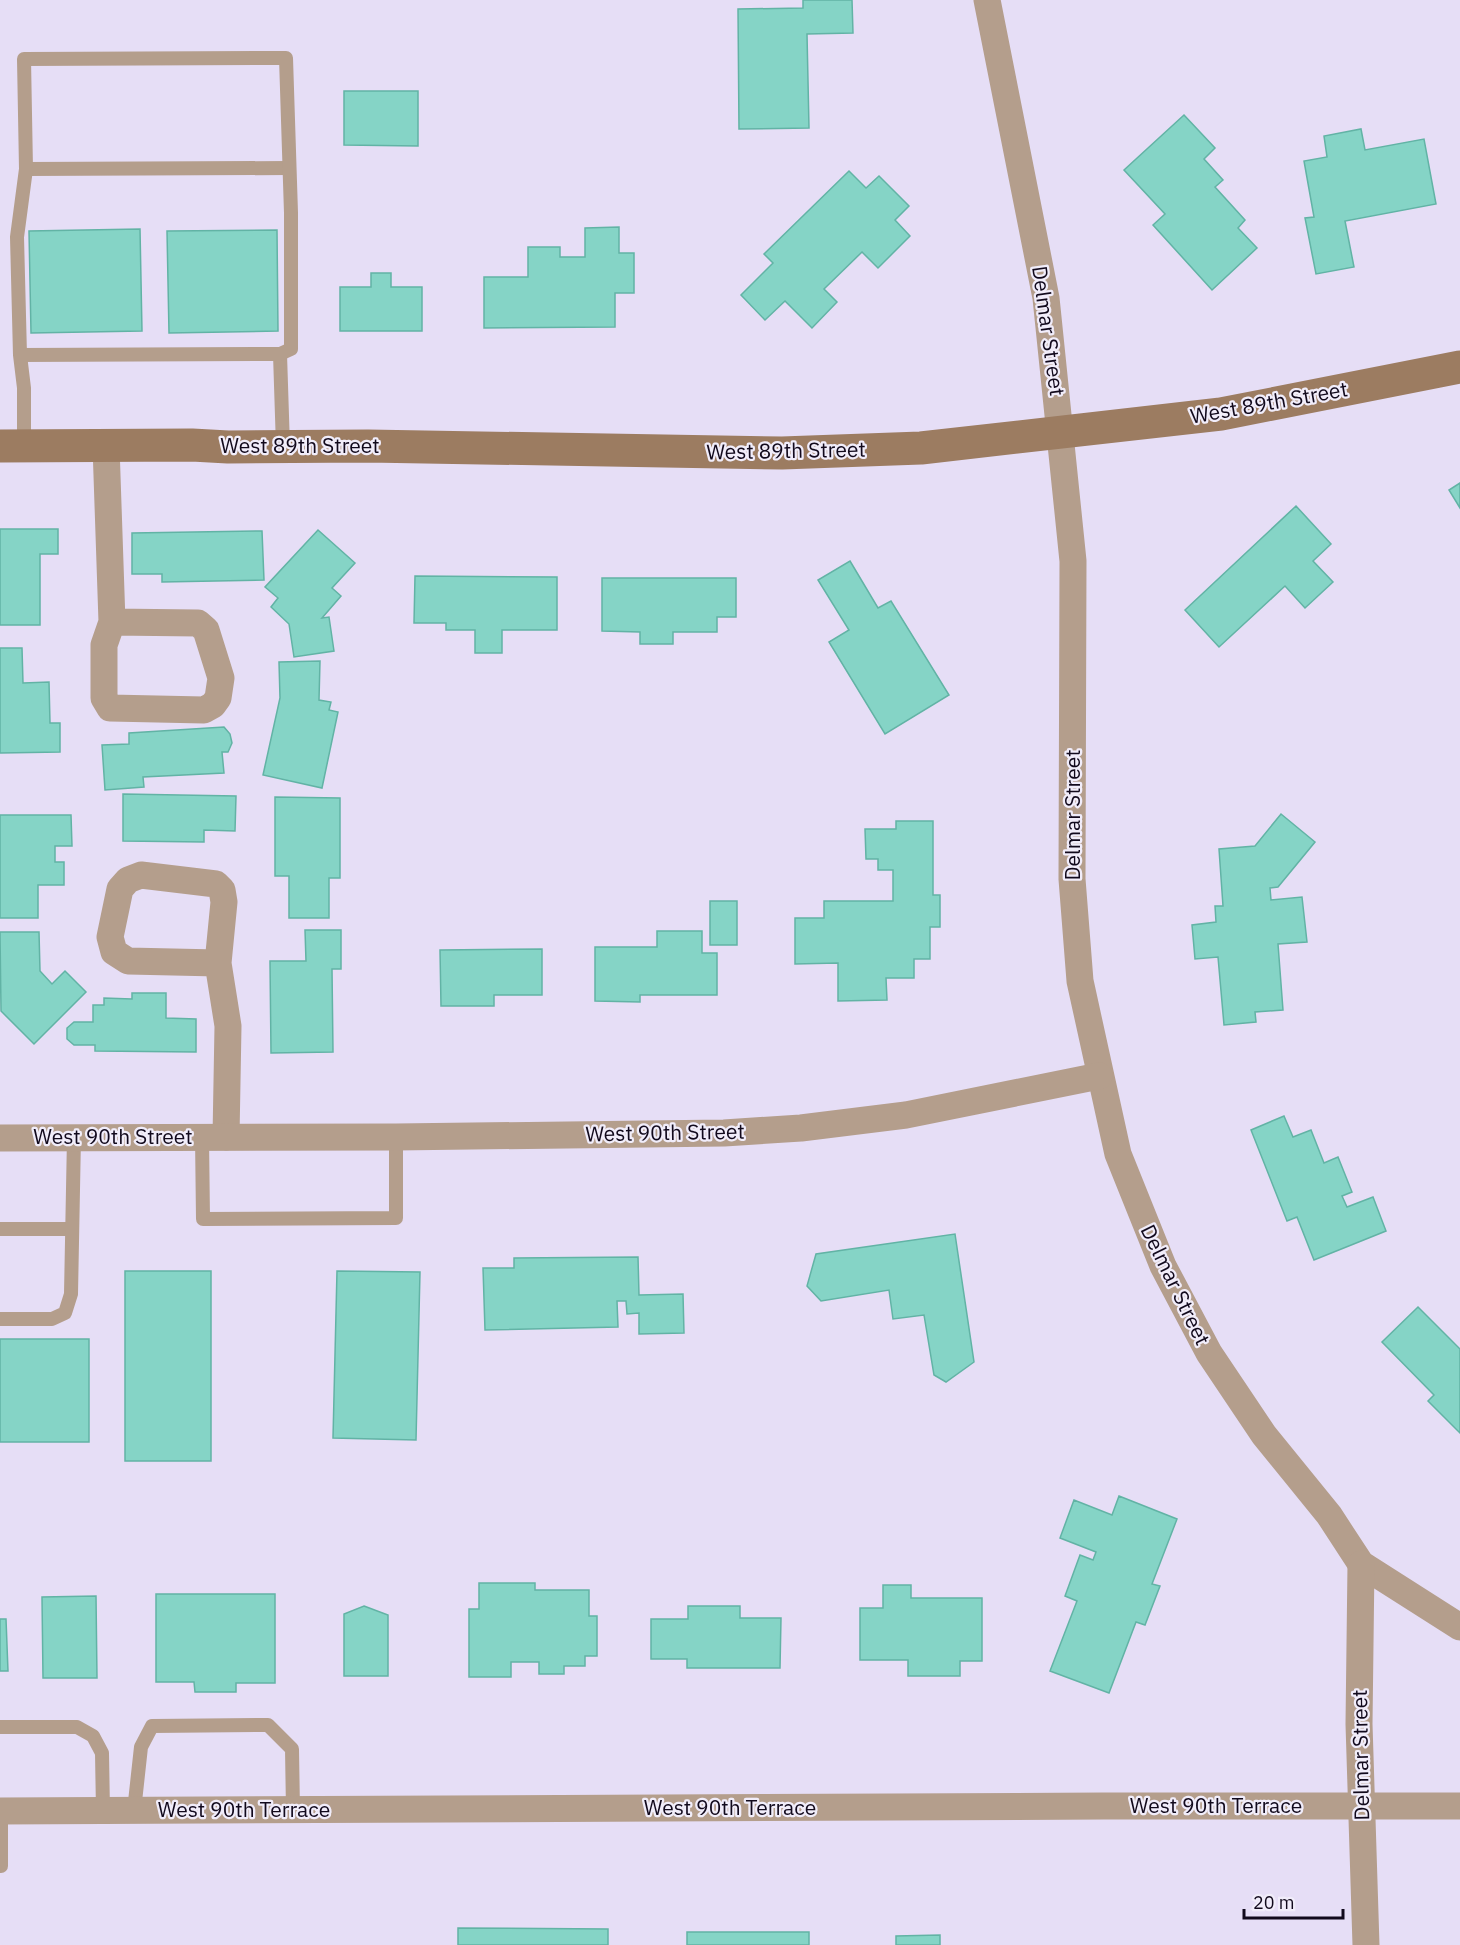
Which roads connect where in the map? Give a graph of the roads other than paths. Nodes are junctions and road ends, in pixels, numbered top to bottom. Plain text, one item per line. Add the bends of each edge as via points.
1 (987, 0) edge
2 (288, 168) junction
3 (26, 169) junction
4 (280, 354) junction
5 (20, 355) junction
6 (1460, 367) edge
7 (1061, 432) junction
8 (12, 446) edge
9 (106, 446) junction
10 (283, 447) junction
11 (112, 622) junction
12 (218, 963) junction
13 (1099, 1076) junction
14 (74, 1137) junction
15 (214, 1137) junction
16 (396, 1137) junction
17 (0, 1138) edge
18 (0, 1229) edge
19 (72, 1229) junction
20 (0, 1319) edge
21 (1361, 1564) junction
22 (1460, 1627) edge
23 (0, 1727) edge
24 (1460, 1806) edge
25 (1362, 1807) junction
26 (103, 1810) junction
27 (134, 1810) junction
28 (293, 1810) junction
29 (1, 1811) edge
30 (1, 1866) edge
31 (1366, 1945) edge

1 - 7 street, Delmar Street via 1046,298
2 - 3 lane
2 - 3 lane via 286,58 274,58 24,60
2 - 4 lane via 291,349
3 - 5 lane via 17,237
4 - 5 lane
4 - 10 lane
5 - 8 lane via 24,388
6 - 7 street, West 89th Street via 1221,414
7 - 10 street, West 89th Street via 921,448 782,453
7 - 13 street, Delmar Street via 1073,561 1072,879 1080,981
8 - 9 street, West 89th Street
9 - 10 street, West 89th Street
9 - 11 street
11 - 11 street via 104,645 104,698 110,708 204,710 213,705 222,678 206,630 198,623
12 - 12 street via 224,902 222,890 216,884 141,875 128,880 120,889 110,937 114,952 128,962
12 - 15 street via 228,1026
13 - 16 street, West 90th Street via 906,1115 801,1128 724,1133
13 - 21 street, Delmar Street via 1131,1190 1163,1266 1209,1353 1264,1435 1329,1515
14 - 15 street, West 90th Street
14 - 17 street, West 90th Street
14 - 19 lane
15 - 16 street, West 90th Street
15 - 16 lane via 202,1219 396,1218
18 - 19 lane
19 - 20 lane via 71,1294 65,1313 52,1318
21 - 22 street, Delmar Street
21 - 25 street, Delmar Street
23 - 26 lane via 76,1727 93,1736 102,1753
24 - 25 street, West 90th Terrace
25 - 28 street, West 90th Terrace
25 - 31 street, Delmar Street
26 - 27 street, West 90th Terrace
26 - 29 street, West 90th Terrace
27 - 28 street, West 90th Terrace
27 - 28 lane via 141,1747 152,1726 256,1725 268,1725 292,1749
29 - 30 lane

